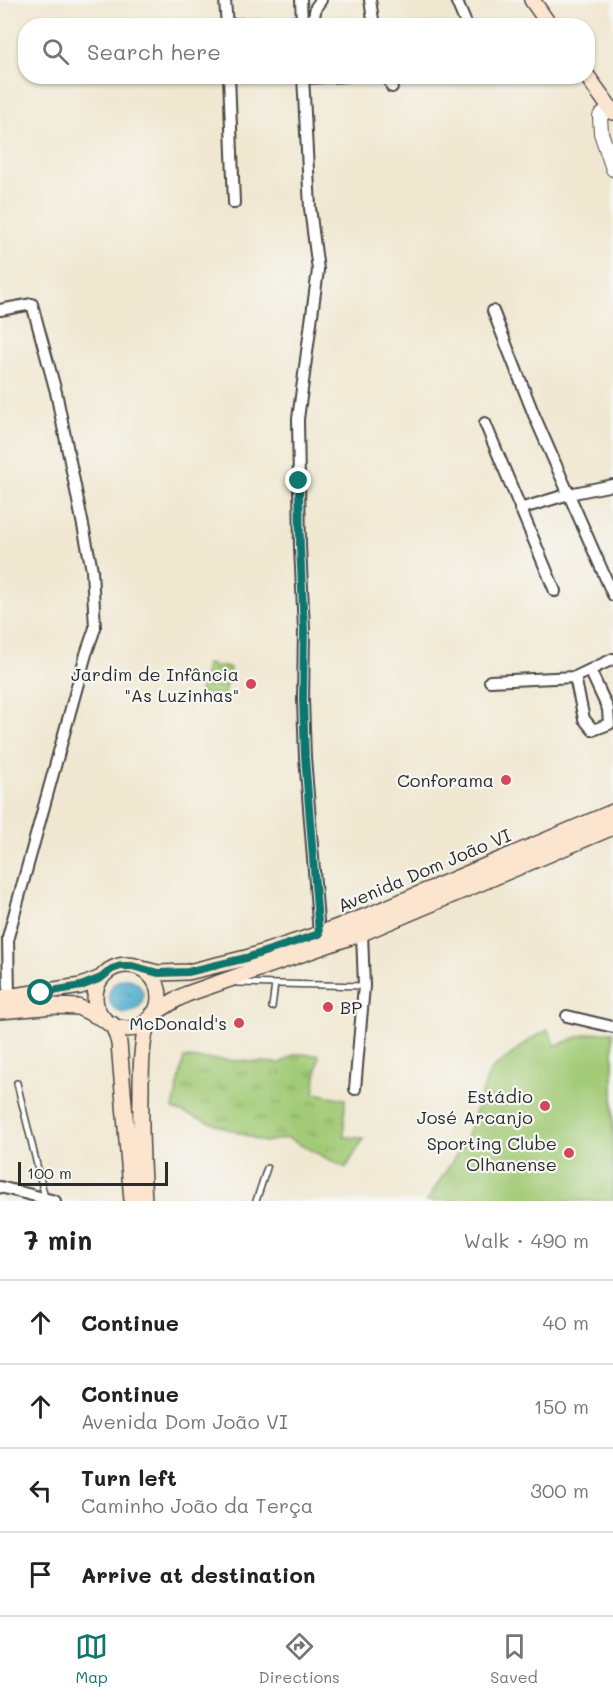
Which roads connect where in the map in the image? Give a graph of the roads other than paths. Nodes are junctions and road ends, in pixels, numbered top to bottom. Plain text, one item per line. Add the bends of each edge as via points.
1 (225, 0) edge
2 (301, 0) edge
3 (321, 0) edge
4 (370, 0) edge
5 (456, 0) edge
6 (532, 0) edge
7 (226, 18) edge
8 (307, 18) edge
9 (311, 18) edge
10 (373, 18) edge
11 (464, 18) edge
12 (544, 18) edge
13 (229, 84) edge
14 (303, 84) edge
15 (593, 84) edge
16 (611, 110) edge
17 (613, 169) edge
18 (234, 203) dead end
19 (0, 310) edge
20 (493, 312) dead end
21 (485, 423) dead end
22 (613, 485) edge
23 (569, 494) junction
24 (520, 509) junction
25 (555, 591) dead end
26 (613, 595) edge
27 (613, 659) edge
28 (590, 670) junction
29 (574, 677) junction
30 (489, 681) dead end
31 (613, 812) edge
32 (613, 827) edge
33 (362, 933) junction
34 (319, 934) junction
35 (142, 969) junction
36 (101, 978) junction
37 (223, 981) junction
38 (275, 984) junction
39 (364, 986) junction
40 (5, 997) edge
41 (272, 1007) dead end
42 (0, 1011) edge
43 (567, 1016) dead end
44 (151, 1017) junction
45 (109, 1023) junction
46 (613, 1027) edge
47 (17, 1083) dead end
48 (355, 1089) dead end
49 (267, 1168) dead end
50 (0, 1187) edge
51 (50, 1200) edge
52 (138, 1201) edge
53 (256, 1201) edge

1 - 7 street
2 - 8 street
3 - 9 street
4 - 10 street
5 - 11 street
6 - 12 main road
13 - 18 street
14 - 34 street via 310,208 318,270 298,419 303,700
15 - 16 main road
16 - 17 street via 600,116 601,133
19 - 40 street via 32,304 56,392 92,570 95,628 8,937
20 - 23 street
21 - 24 street
22 - 23 street
23 - 24 street
23 - 26 street
24 - 25 street
27 - 28 street
28 - 29 street
28 - 29 street via 608,709 609,724 593,730 584,719
29 - 30 street
31 - 34 main road, Avenida Dom João VI
32 - 33 main road, Avenida Dom João VI
33 - 37 main road, Avenida Dom João VI
33 - 39 street
34 - 35 main road, Avenida Dom João VI via 188,972
35 - 36 main road, Avenida Dom João VI via 118,966
35 - 44 main road via 158,990 158,1002
36 - 40 main road, Avenida Dom João VI via 81,986
36 - 45 main road via 96,1001 99,1012
37 - 38 lane
37 - 44 main road, Avenida Dom João VI via 177,999
38 - 39 lane
38 - 41 lane
39 - 48 street
42 - 45 main road via 78,1007
43 - 46 street
44 - 45 main road, Avenida Dom João VI via 130,1028
44 - 52 main road via 143,1044
45 - 52 main road via 119,1042
47 - 51 lane
49 - 53 lane
50 - 51 street

